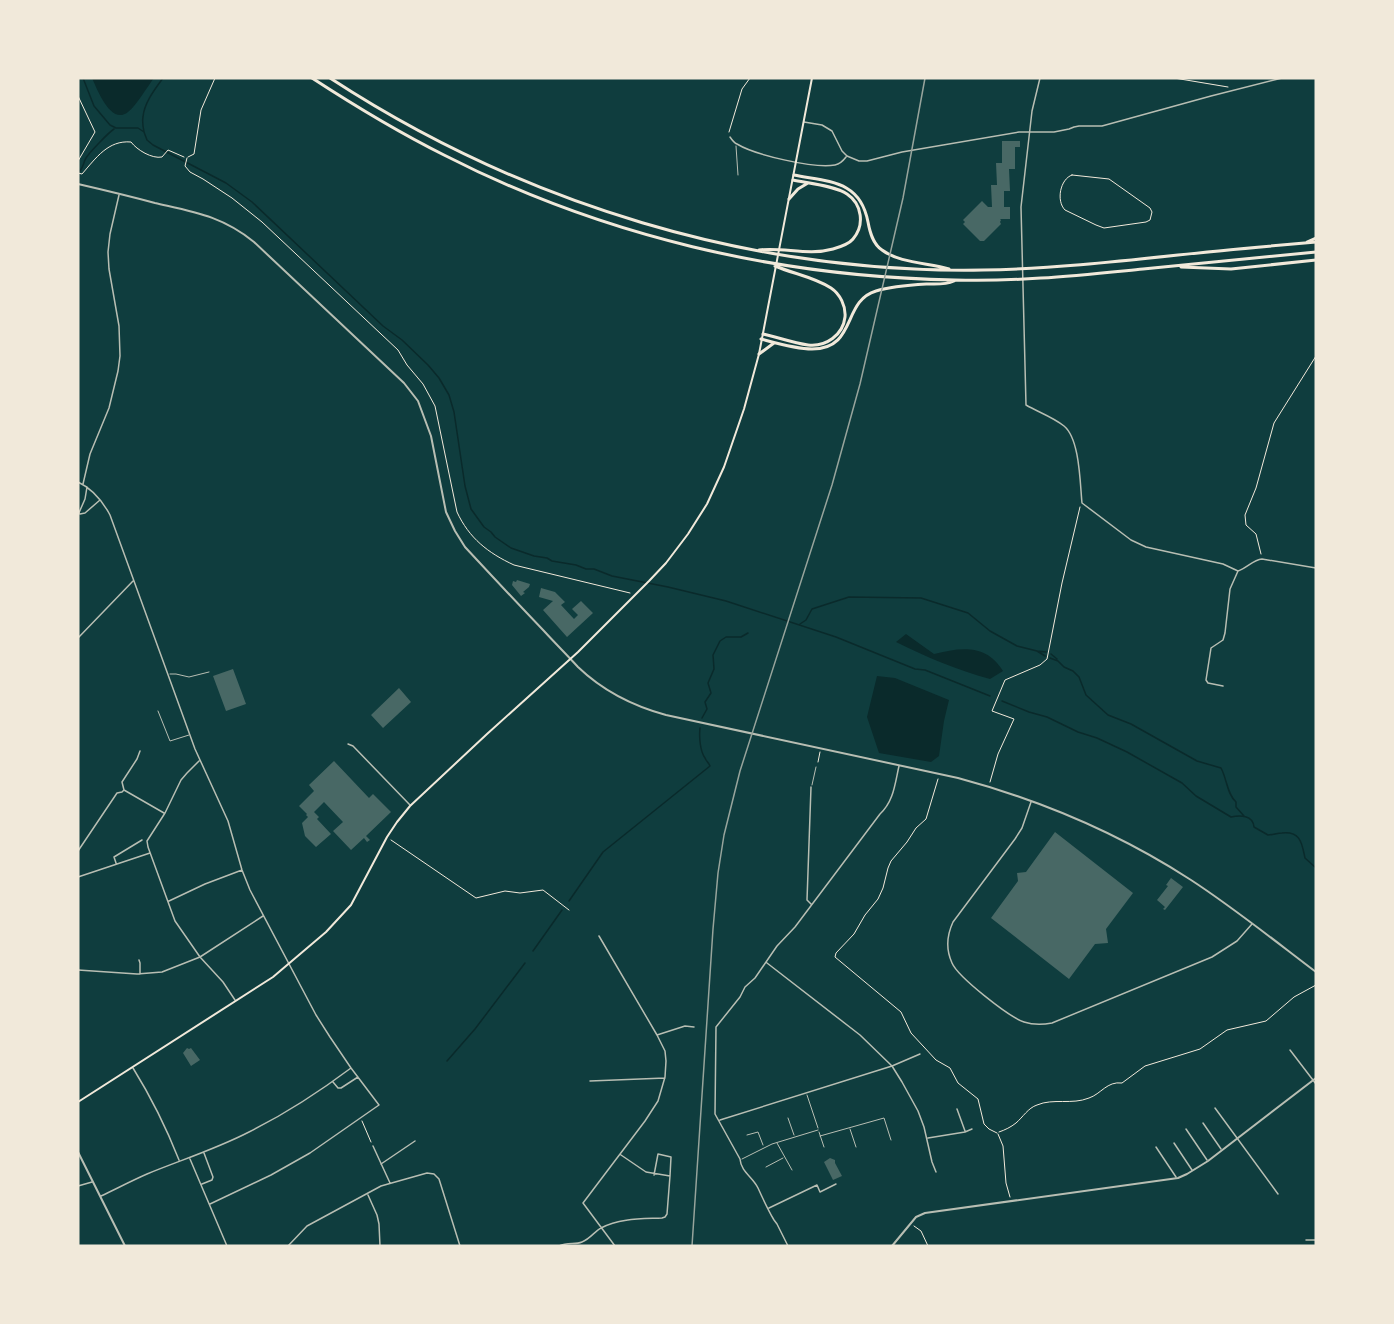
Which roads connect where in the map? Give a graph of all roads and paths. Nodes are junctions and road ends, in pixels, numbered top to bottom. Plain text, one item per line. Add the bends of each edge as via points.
1 (215, 78) edge
2 (312, 78) edge
3 (330, 78) edge
4 (750, 78) edge
5 (812, 78) edge
6 (1040, 78) edge
7 (1174, 78) edge
8 (1282, 78) edge
9 (1235, 89) junction
10 (78, 96) edge
11 (804, 122) junction
12 (1030, 131) junction
13 (730, 138) joint
14 (736, 144) junction
15 (847, 156) junction
16 (187, 158) junction
17 (78, 161) edge
18 (78, 173) edge
19 (738, 175) dead end
20 (794, 175) junction
21 (1072, 175) joint
22 (793, 180) junction
23 (808, 183) junction
24 (78, 184) edge
25 (119, 194) junction
26 (789, 199) junction
27 (1316, 240) edge
28 (755, 250) junction
29 (1316, 252) edge
30 (1316, 260) edge
31 (771, 264) junction
32 (1170, 266) junction
33 (955, 270) junction
34 (956, 280) junction
35 (763, 334) junction
36 (761, 339) junction
37 (776, 343) junction
38 (759, 354) junction
39 (1316, 356) edge
40 (78, 482) edge
41 (83, 484) junction
42 (87, 487) junction
43 (101, 499) junction
44 (1082, 503) junction
45 (1080, 507) joint
46 (79, 514) edge
47 (1262, 559) junction
48 (1316, 568) edge
49 (1238, 571) junction
50 (134, 581) junction
51 (634, 596) junction
52 (78, 638) edge
53 (571, 658) junction
54 (209, 672) dead end
55 (168, 674) junction
56 (1223, 686) dead end
57 (158, 711) dead end
58 (189, 734) junction
59 (348, 744) dead end
60 (821, 748) junction
61 (140, 752) dead end
62 (200, 761) junction
63 (899, 766) junction
64 (816, 767) joint
65 (939, 774) junction
66 (988, 786) junction
67 (812, 787) joint
68 (124, 789) junction
69 (1032, 802) junction
70 (410, 806) junction
71 (165, 813) junction
72 (387, 837) junction
73 (142, 840) dead end
74 (78, 851) edge
75 (150, 853) junction
76 (116, 864) junction
77 (242, 870) junction
78 (78, 877) edge
79 (168, 902) junction
80 (811, 905) junction
81 (569, 910) dead end
82 (264, 915) junction
83 (1252, 924) junction
84 (599, 936) dead end
85 (200, 957) junction
86 (139, 960) dead end
87 (766, 962) junction
88 (290, 964) junction
89 (78, 970) edge
90 (1316, 972) edge
91 (140, 974) junction
92 (1316, 985) edge
93 (236, 1001) junction
94 (694, 1027) dead end
95 (657, 1035) junction
96 (1290, 1050) dead end
97 (920, 1054) dead end
98 (892, 1066) junction
99 (132, 1067) junction
100 (351, 1068) junction
101 (358, 1077) junction
102 (665, 1077) junction
103 (1315, 1079) edge
104 (590, 1081) dead end
105 (333, 1082) junction
106 (1316, 1084) edge
107 (807, 1093) junction
108 (78, 1102) edge
109 (1215, 1108) dead end
110 (957, 1109) dead end
111 (788, 1118) dead end
112 (361, 1119) junction
113 (719, 1120) junction
114 (1203, 1123) dead end
115 (850, 1128) junction
116 (972, 1129) dead end
117 (1186, 1129) dead end
118 (818, 1130) junction
119 (965, 1132) junction
120 (997, 1133) junction
121 (747, 1135) dead end
122 (820, 1136) junction
123 (794, 1137) junction
124 (927, 1138) junction
125 (1237, 1138) junction
126 (891, 1140) dead end
127 (415, 1141) dead end
128 (776, 1142) junction
129 (1174, 1143) dead end
130 (373, 1146) joint
131 (764, 1147) junction
132 (824, 1147) dead end
133 (856, 1147) dead end
134 (1156, 1147) dead end
135 (1222, 1150) junction
136 (78, 1152) edge
137 (203, 1152) junction
138 (620, 1154) junction
139 (189, 1158) junction
140 (784, 1158) junction
141 (740, 1159) junction
142 (180, 1161) junction
143 (1208, 1161) junction
144 (381, 1164) junction
145 (766, 1167) dead end
146 (792, 1170) dead end
147 (1193, 1171) junction
148 (936, 1172) dead end
149 (654, 1175) junction
150 (670, 1176) junction
151 (1177, 1178) junction
152 (93, 1182) junction
153 (391, 1183) junction
154 (201, 1184) junction
155 (836, 1184) dead end
156 (78, 1186) edge
157 (368, 1194) junction
158 (1278, 1194) dead end
159 (100, 1196) junction
160 (1012, 1201) junction
161 (210, 1204) junction
162 (768, 1208) junction
163 (910, 1223) junction
164 (601, 1228) junction
165 (1306, 1240) dead end
166 (1316, 1240) edge
167 (125, 1246) edge
168 (227, 1246) edge
169 (288, 1246) edge
170 (380, 1246) edge
171 (460, 1246) edge
172 (560, 1246) edge
173 (615, 1246) edge
174 (788, 1246) edge
175 (892, 1246) edge
176 (928, 1246) edge

1 - 16 path via 201,110 194,154
2 - 31 highway via 446,156 559,206 649,236
3 - 28 highway via 452,147 527,183 631,220
4 - 13 path via 742,89
5 - 11 main road
6 - 12 street
7 - 9 path
8 - 9 street
9 - 12 street via 1102,126
10 - 17 path via 95,132
11 - 15 street via 832,131
11 - 20 main road
12 - 15 street via 867,161
12 - 44 street via 1021,207 1026,405 1070,433
13 - 14 street
14 - 15 street via 776,158 819,165 836,165
14 - 19 lane
16 - 18 path via 168,150 162,157 154,158 131,142 118,143 108,146 82,174
16 - 51 path via 185,166 190,172 262,222 398,350 435,406 457,512 479,544 513,565
20 - 22 main road
20 - 33 highway via 840,184 854,192 863,204 874,241 884,252
21 - 21 path via 1108,179 1150,208 1150,220 1104,228 1065,210 1060,202 1061,191 1064,179
22 - 23 highway
22 - 26 main road
23 - 26 highway
23 - 28 highway via 846,193 857,204 860,226 854,238 832,250
24 - 25 street
25 - 41 street via 108,252 120,356 109,408 90,454
25 - 53 street via 225,222 246,236 404,383 418,401 431,436 446,512 460,540
26 - 35 main road
27 - 33 highway via 1062,266
28 - 33 highway via 856,265
29 - 32 highway
30 - 32 highway via 1231,269
31 - 34 highway via 879,277
31 - 35 highway via 833,289 842,301 845,316 839,333 823,343 808,345
32 - 34 highway via 1074,276
34 - 37 highway via 946,285 893,287 869,293 857,305 842,336 829,346 810,349
35 - 36 main road
36 - 37 highway
36 - 38 main road
37 - 38 highway
38 - 51 main road via 735,439 714,490 688,534
39 - 47 path via 1274,423 1245,515 1246,525 1256,534
40 - 41 street
41 - 42 street
42 - 43 street
42 - 46 street
43 - 46 street
43 - 50 street
44 - 45 lane
44 - 49 street via 1139,545
45 - 66 path via 1047,659 1005,680 992,711 1014,719
47 - 48 street
47 - 49 street
49 - 56 street via 1230,589 1225,633 1211,648 1206,680
50 - 52 street
50 - 55 street
51 - 53 main road
53 - 60 street via 600,685 641,708
53 - 70 main road
54 - 55 lane via 189,676
55 - 58 street
57 - 58 lane via 170,741
58 - 62 street
59 - 70 street
60 - 63 street
60 - 64 path
61 - 68 street via 122,782
62 - 71 street via 181,780
62 - 77 street via 224,811
63 - 65 street
63 - 80 street via 886,808
64 - 67 lane
65 - 66 street
65 - 120 path via 926,819 891,861 878,899 835,957 901,1012 911,1033 950,1068 960,1086 978,1099 984,1124
66 - 69 street
67 - 80 street via 807,900
68 - 71 street
68 - 74 street via 117,793
69 - 83 street via 1135,847 1192,880
69 - 83 street via 1015,839 953,922 947,944 950,961 961,977 1017,1020 1052,1023 1212,957 1237,941
70 - 72 main road
71 - 75 street via 147,841
72 - 81 path via 476,898 505,891 543,890
72 - 88 main road via 344,914
73 - 76 street via 114,858
75 - 76 street
75 - 79 street
76 - 78 street
77 - 79 street
77 - 82 street
79 - 85 street via 175,921
80 - 87 street
82 - 85 street
82 - 88 street
83 - 90 street
84 - 95 street
85 - 91 street via 162,972
85 - 93 street
86 - 91 street
87 - 98 street via 860,1035
87 - 113 street via 716,1027 714,1107
88 - 93 main road
88 - 100 street via 316,1015
89 - 91 street
92 - 120 path via 1294,997 1266,1021 1227,1030 1200,1048 1145,1066 1089,1099 1039,1104
93 - 99 main road
94 - 95 street
95 - 102 street via 666,1054
96 - 103 street
97 - 98 street
98 - 107 street
98 - 124 street via 918,1111
99 - 108 main road
99 - 142 street via 164,1122
100 - 101 street
100 - 105 street
101 - 105 street via 341,1088
101 - 112 street via 379,1105
102 - 104 street
102 - 138 street via 656,1104
103 - 106 street
103 - 125 street
105 - 137 street via 248,1133
107 - 113 street
107 - 118 lane
109 - 125 street
110 - 119 street
111 - 123 lane
112 - 130 path
112 - 161 street via 310,1154
113 - 141 street
114 - 135 street
115 - 122 lane
115 - 126 lane via 884,1118
115 - 133 lane
116 - 119 street
117 - 143 street
118 - 122 lane
118 - 123 lane
119 - 124 street
120 - 160 path via 1003,1146 1006,1183
121 - 131 lane via 758,1132
122 - 132 lane
123 - 128 lane
124 - 148 street
125 - 135 street
125 - 158 street
127 - 144 street
128 - 131 lane
128 - 140 lane
129 - 147 street
130 - 144 street
131 - 141 lane
134 - 151 street
135 - 143 street
136 - 152 street
137 - 139 street
137 - 154 street via 213,1177
138 - 149 street
138 - 164 street via 583,1203
139 - 142 street
139 - 154 street
140 - 145 lane
140 - 146 lane
141 - 162 street via 740,1166 752,1178
142 - 159 street
143 - 147 street
144 - 153 street
147 - 151 street
149 - 150 street
149 - 150 street via 658,1154 671,1157
150 - 164 street via 665,1217
151 - 160 street
152 - 156 street
152 - 159 street
153 - 157 street
153 - 171 street via 434,1174 439,1179
154 - 161 street
155 - 162 street via 820,1192 817,1185
157 - 169 street via 307,1226
157 - 170 street via 377,1215
159 - 167 street
160 - 163 street via 924,1213
161 - 168 street
162 - 174 street
163 - 175 street
163 - 176 path via 921,1231
164 - 172 street via 583,1242
164 - 173 street
165 - 166 street

